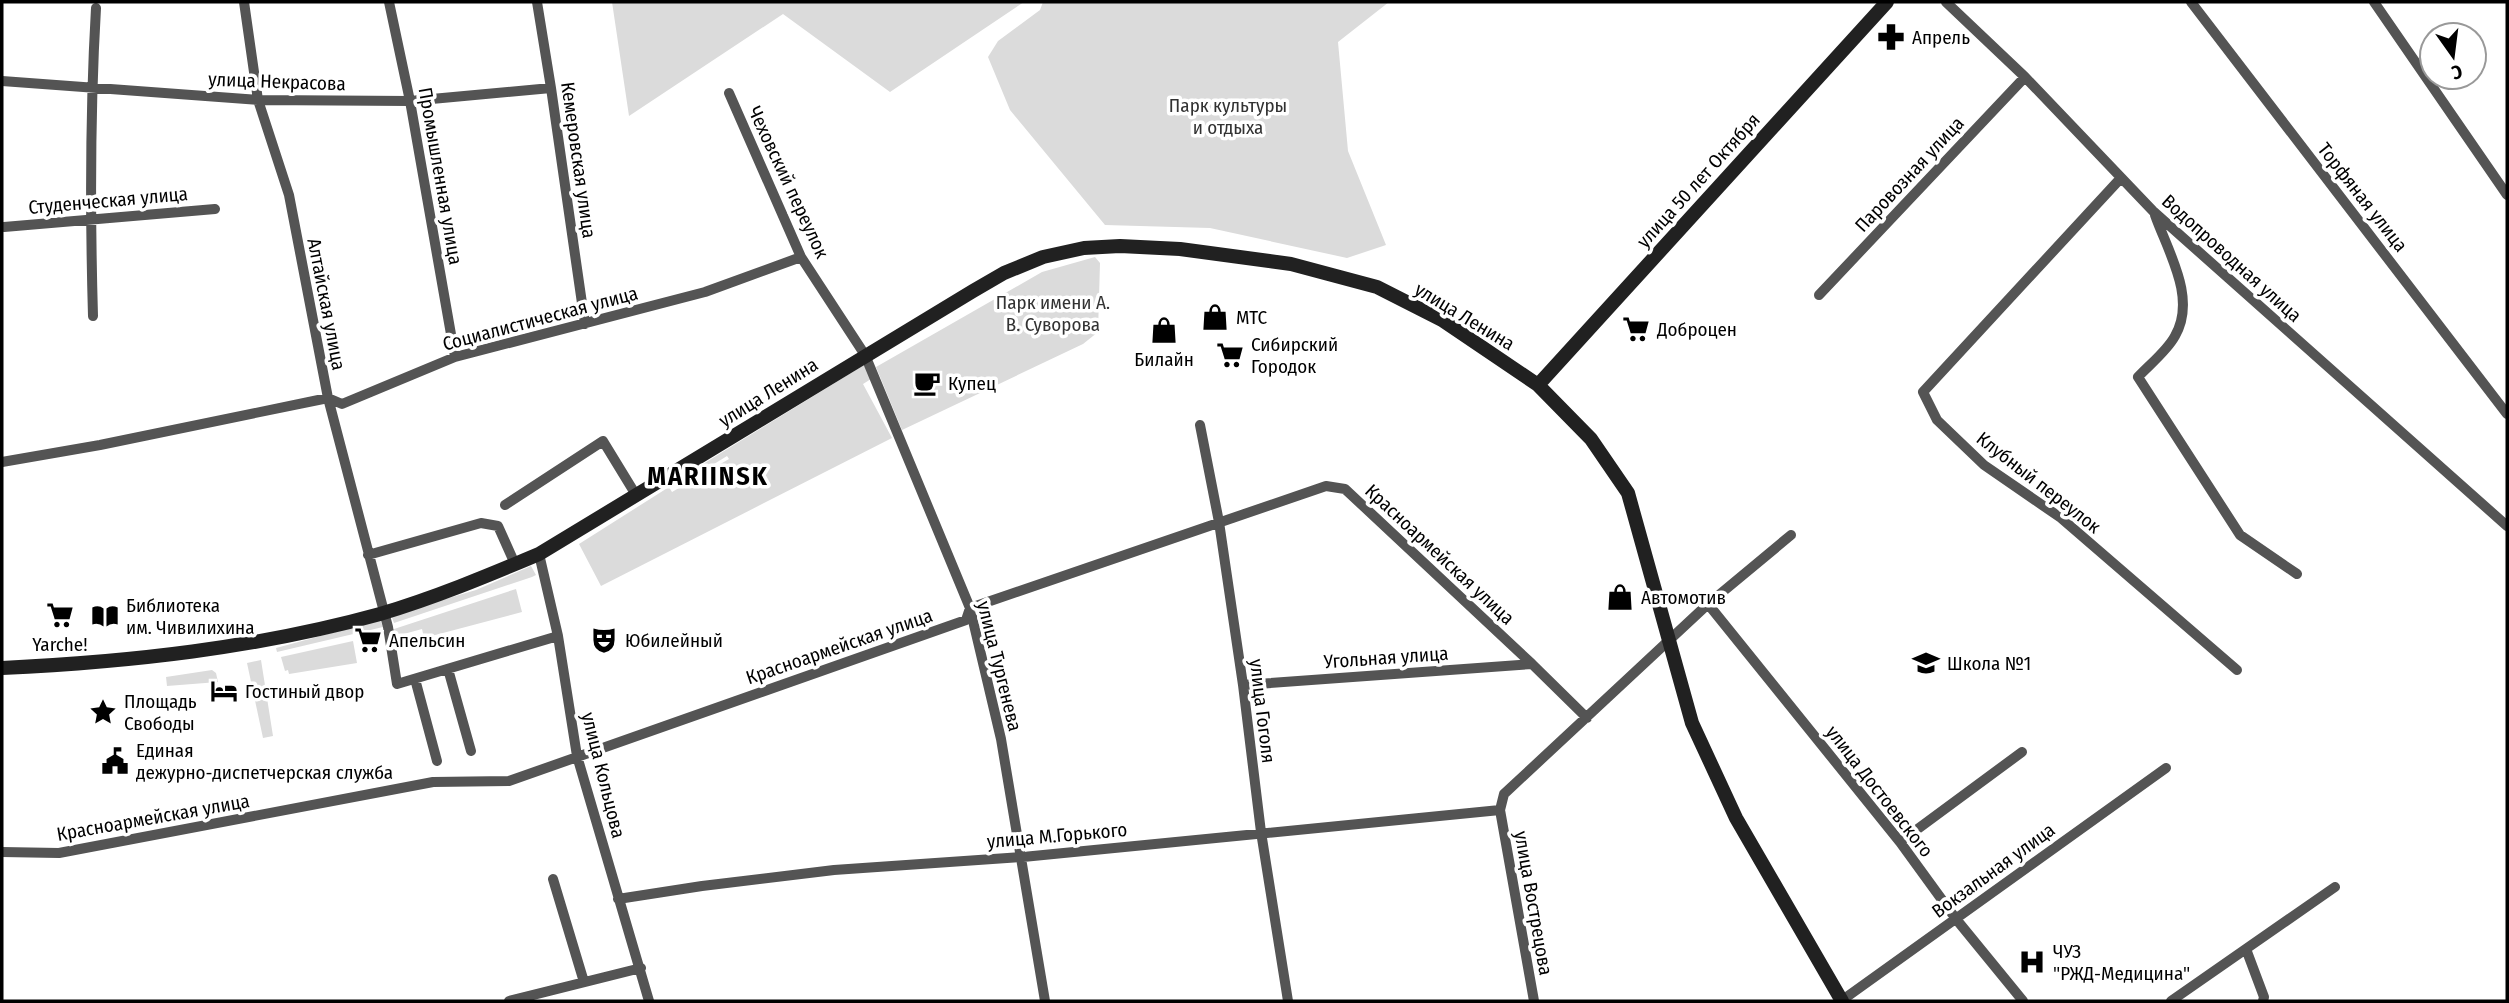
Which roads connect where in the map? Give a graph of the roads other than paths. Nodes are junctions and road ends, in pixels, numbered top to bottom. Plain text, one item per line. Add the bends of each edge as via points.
1 (244, 2) edge
2 (389, 2) edge
3 (537, 2) edge
4 (1887, 2) edge
5 (1946, 2) edge
6 (2191, 2) edge
7 (2374, 2) edge
8 (96, 8) dead end
9 (2025, 77) junction
10 (2, 81) edge
11 (551, 88) junction
12 (92, 89) junction
13 (729, 93) dead end
14 (258, 100) junction
15 (410, 101) junction
16 (2120, 179) junction
17 (2507, 195) edge
18 (215, 209) dead end
19 (2154, 211) junction
20 (90, 219) junction
21 (4, 226) dead end
22 (801, 257) junction
23 (1819, 295) dead end
24 (93, 316) dead end
25 (585, 324) junction
26 (864, 355) junction
27 (455, 357) junction
28 (1538, 385) junction
29 (328, 398) junction
30 (2507, 414) edge
31 (1200, 425) dead end
32 (2, 462) edge
33 (636, 495) junction
34 (505, 505) dead end
35 (1219, 522) junction
36 (2507, 526) edge
37 (1791, 535) dead end
38 (539, 554) junction
39 (368, 555) junction
40 (515, 564) junction
41 (2297, 574) dead end
42 (1708, 604) junction
43 (970, 608) junction
44 (383, 613) junction
45 (558, 636) junction
46 (1669, 639) junction
47 (1532, 664) junction
48 (2, 668) edge
49 (448, 669) junction
50 (2237, 670) dead end
51 (415, 679) junction
52 (1243, 685) junction
53 (1587, 718) junction
54 (471, 751) dead end
55 (2022, 752) dead end
56 (577, 756) junction
57 (437, 761) dead end
58 (2166, 768) dead end
59 (1500, 810) junction
60 (1261, 832) junction
61 (1900, 842) junction
62 (2, 852) edge
63 (1023, 857) junction
64 (553, 879) dead end
65 (2335, 887) dead end
66 (618, 899) junction
67 (1956, 919) junction
68 (2246, 949) junction
69 (641, 968) junction
70 (584, 982) junction
71 (509, 1001) edge
72 (649, 1001) edge
73 (1045, 1001) edge
74 (1288, 1001) edge
75 (1534, 1001) edge
76 (1842, 1001) edge
77 (2022, 1001) edge
78 (2171, 1001) edge
79 (2263, 1001) edge

1 - 14 street, Алтайская улица
2 - 15 street, Промышленная улица
3 - 11 street, Кемеровская улица
4 - 28 main road, улица 50 лет Октября
5 - 9 street, Водопроводная улица
6 - 30 street, Торфяная улица
7 - 17 street
8 - 12 street
9 - 16 street, Водопроводная улица
9 - 23 street, Паровозная улица
10 - 12 street, улица Некрасова
11 - 15 street, улица Некрасова
11 - 25 street, Кемеровская улица
12 - 14 street, улица Некрасова
12 - 20 street
13 - 22 street, Чеховский переулок
14 - 15 street, улица Некрасова
14 - 29 street, Алтайская улица via 289,195
15 - 27 street, Промышленная улица
16 - 19 street, Водопроводная улица
16 - 50 street, Клубный переулок via 1923,392 1937,420 1984,466 2061,518
18 - 20 street, Студенческая улица
19 - 36 street, Водопроводная улица
19 - 41 street via 2182,285 2184,305 2175,336 2138,377 2240,535
20 - 21 street, Студенческая улица
20 - 24 street
22 - 25 street, Социалистическая улица via 705,292
22 - 26 street, Чеховский переулок
25 - 27 street, Социалистическая улица
26 - 28 main road, улица Ленина via 1004,273 1043,257 1084,248 1133,246 1291,264 1377,287 1442,320
26 - 33 main road, улица Ленина
26 - 43 street, улица Тургенева
27 - 29 street, Социалистическая улица via 342,404
28 - 46 main road, улица Ленина via 1591,439 1628,493
29 - 32 street, Социалистическая улица
29 - 39 street, Алтайская улица
31 - 35 street, улица Гоголя
33 - 34 street via 603,441
33 - 38 main road, улица Ленина
35 - 43 street, Красноармейская улица
35 - 47 street, Красноармейская улица via 1326,486 1345,489
35 - 52 street, улица Гоголя
37 - 42 street
38 - 40 main road, улица Ленина
38 - 45 street, улица Кольцова
39 - 40 street via 481,523 498,526
39 - 44 street, Алтайская улица
40 - 44 main road, улица Ленина
42 - 46 street
42 - 61 street, улица Достоевского
43 - 56 street, Красноармейская улица via 966,620
43 - 63 street, улица Тургенева
44 - 48 main road, улица Ленина via 230,647
44 - 51 street, Алтайская улица via 397,684
45 - 49 street
45 - 56 street, улица Кольцова
46 - 53 street
46 - 76 main road, улица Ленина via 1692,723 1736,818
47 - 52 street, Угольная улица
47 - 53 street, Красноармейская улица
49 - 51 street
49 - 54 street
51 - 57 street
52 - 60 street, улица Гоголя
53 - 59 street via 1504,794
55 - 61 street
56 - 62 street, Красноармейская улица via 509,780 433,782 59,853
56 - 66 street, улица Кольцова
58 - 67 street, Вокзальная улица
59 - 60 street, улица М.Горького
59 - 75 street, улица Вострецова
60 - 63 street, улица М.Горького
60 - 74 street, улица Гоголя
61 - 67 street, улица Достоевского
63 - 66 street, улица М.Горького via 834,870
63 - 73 street, улица Тургенева
64 - 70 street
65 - 68 street
66 - 69 street, улица Кольцова
67 - 76 street, Вокзальная улица
67 - 77 street, улица Достоевского
68 - 78 street
68 - 79 street
69 - 70 street
69 - 72 street, улица Кольцова
70 - 71 street

